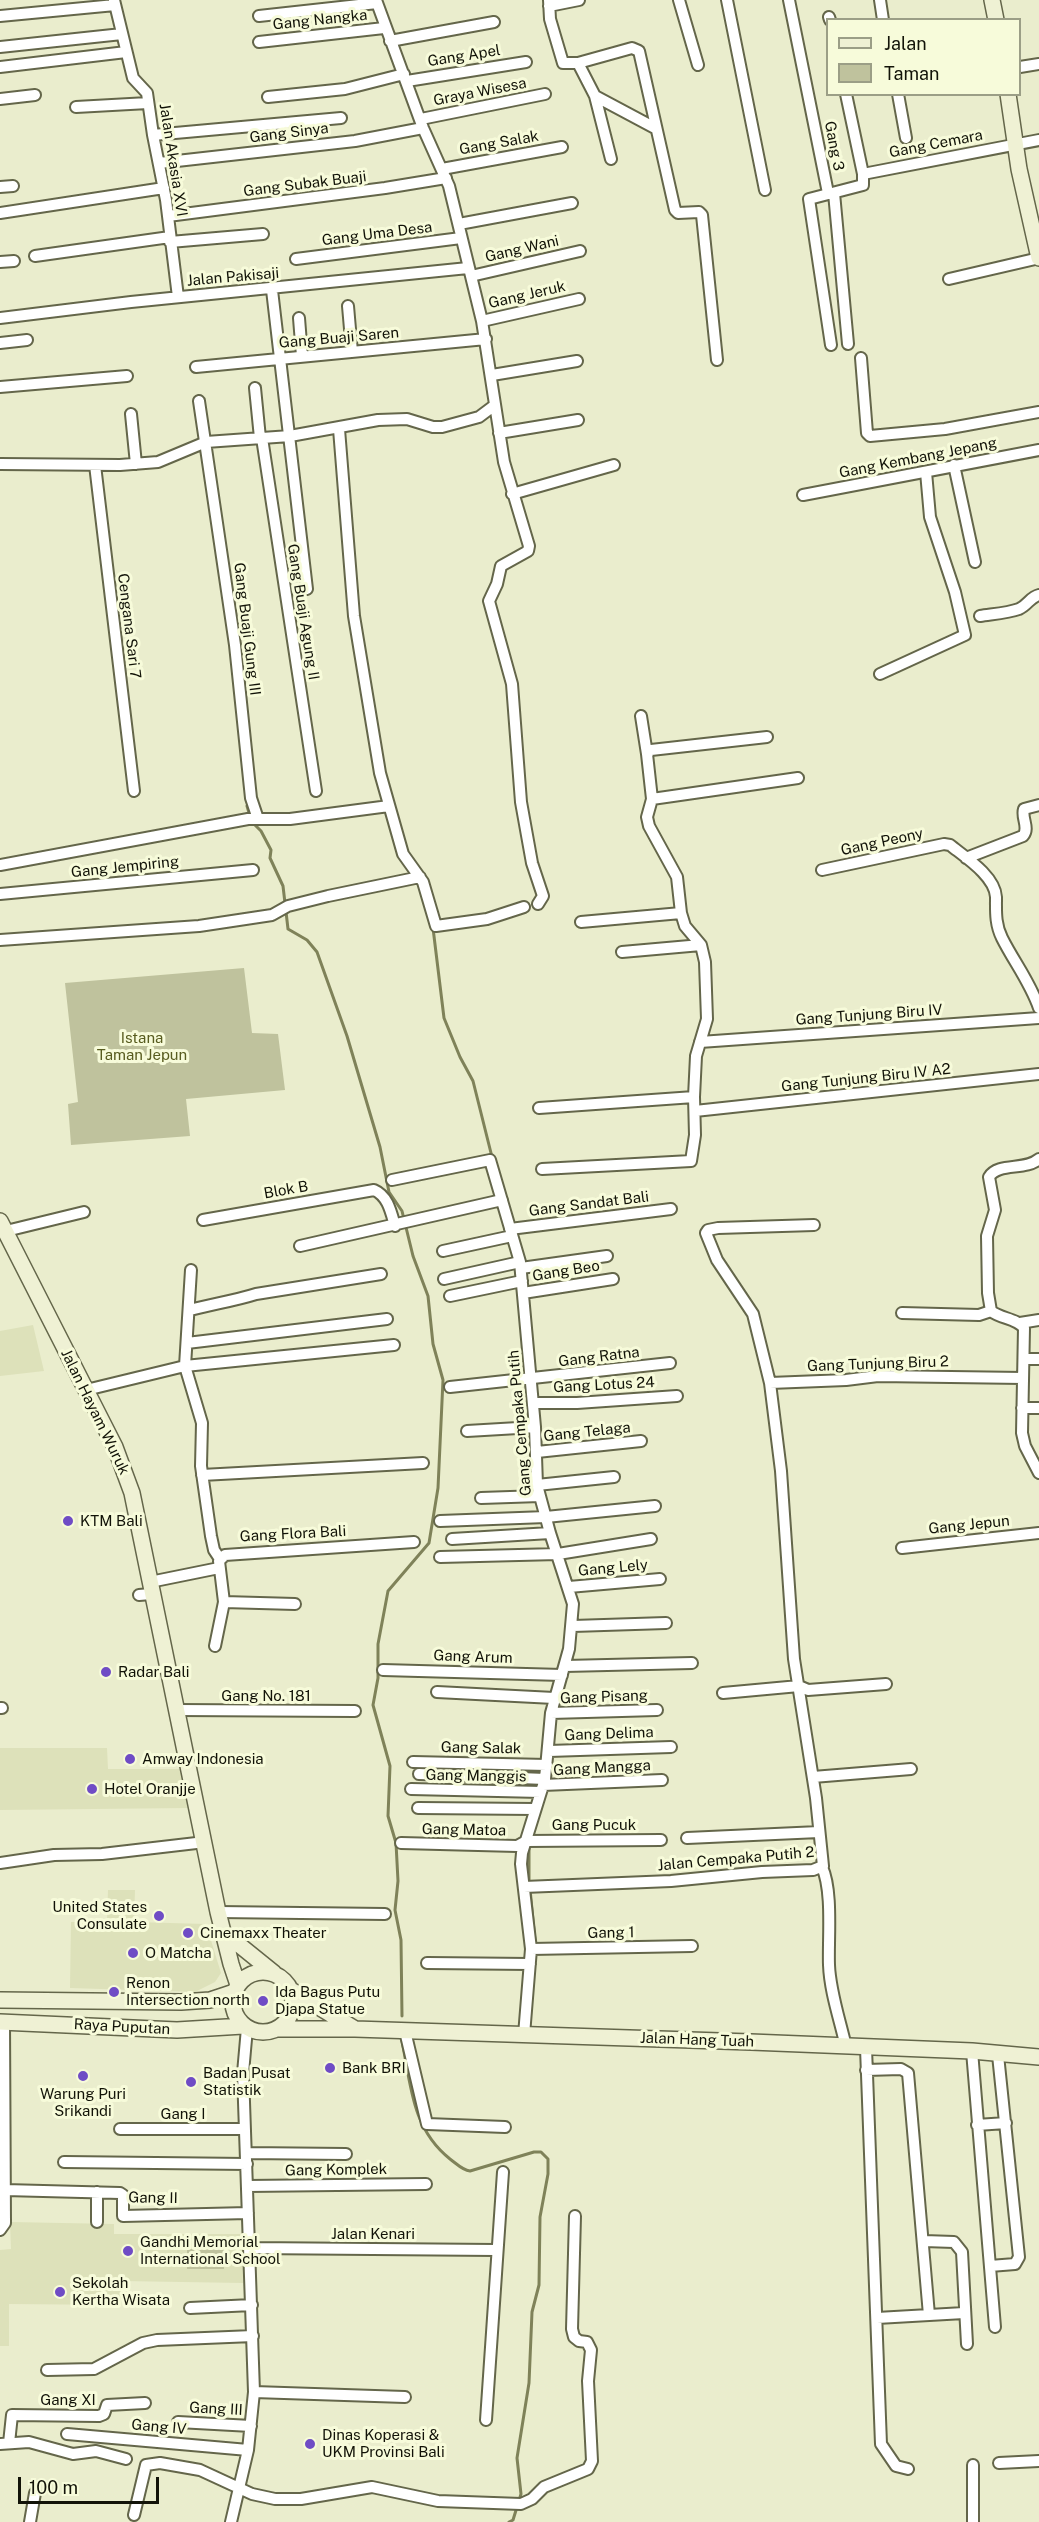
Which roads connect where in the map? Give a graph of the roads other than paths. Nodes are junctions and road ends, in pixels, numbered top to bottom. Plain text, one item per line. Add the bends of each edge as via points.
1 (579, 0) edge
2 (679, 0) edge
3 (728, 0) edge
4 (789, 0) edge
5 (880, 0) edge
6 (992, 0) edge
7 (376, 1) edge
8 (114, 2) edge
9 (549, 3) edge
10 (0, 16) edge
11 (259, 16) dead end
12 (883, 18) edge
13 (996, 18) edge
14 (495, 22) dead end
15 (384, 28) junction
16 (122, 34) junction
17 (390, 41) junction
18 (259, 42) dead end
19 (0, 47) edge
20 (126, 52) junction
21 (526, 62) dead end
22 (578, 63) junction
23 (1039, 64) edge
24 (698, 65) dead end
25 (0, 67) edge
26 (1021, 67) edge
27 (406, 77) junction
28 (545, 94) dead end
29 (35, 95) dead end
30 (595, 96) junction
31 (846, 96) edge
32 (898, 96) edge
33 (1009, 96) edge
34 (268, 97) dead end
35 (0, 99) edge
36 (148, 103) junction
37 (76, 107) dead end
38 (341, 118) dead end
39 (422, 123) junction
40 (655, 128) junction
41 (153, 135) junction
42 (906, 138) dead end
43 (1039, 140) edge
44 (1021, 144) junction
45 (562, 147) dead end
46 (611, 159) dead end
47 (159, 163) junction
48 (444, 174) junction
49 (863, 174) junction
50 (13, 186) dead end
51 (0, 187) edge
52 (164, 189) junction
53 (765, 190) dead end
54 (831, 193) junction
55 (572, 203) dead end
56 (0, 213) edge
57 (168, 216) junction
58 (459, 224) junction
59 (263, 234) dead end
60 (461, 238) junction
61 (170, 240) junction
62 (580, 251) dead end
63 (35, 256) dead end
64 (1039, 258) edge
65 (296, 259) dead end
66 (0, 261) edge
67 (14, 261) dead end
68 (470, 272) junction
69 (950, 279) dead end
70 (272, 290) junction
71 (178, 297) junction
72 (579, 299) dead end
73 (348, 306) dead end
74 (0, 318) edge
75 (299, 318) dead end
76 (482, 321) junction
77 (486, 339) junction
78 (27, 340) dead end
79 (0, 343) edge
80 (848, 344) dead end
81 (831, 345) dead end
82 (352, 352) junction
83 (302, 356) junction
84 (281, 358) junction
85 (861, 358) dead end
86 (717, 360) dead end
87 (577, 361) dead end
88 (196, 367) dead end
89 (492, 375) junction
90 (127, 376) dead end
91 (0, 387) edge
92 (255, 388) dead end
93 (199, 401) dead end
94 (495, 405) junction
95 (1039, 412) edge
96 (131, 414) dead end
97 (578, 420) dead end
98 (339, 429) junction
99 (499, 433) junction
100 (290, 436) junction
101 (261, 438) junction
102 (206, 442) junction
103 (1039, 450) edge
104 (0, 464) edge
105 (136, 464) junction
106 (95, 465) junction
107 (614, 465) dead end
108 (954, 465) junction
109 (926, 472) junction
110 (512, 494) junction
111 (803, 495) dead end
112 (975, 562) dead end
113 (307, 589) dead end
114 (1039, 595) edge
115 (980, 616) dead end
116 (880, 674) dead end
117 (641, 716) dead end
118 (767, 737) dead end
119 (647, 754) junction
120 (798, 777) dead end
121 (134, 791) dead end
122 (316, 791) dead end
123 (652, 799) junction
124 (1039, 805) edge
125 (388, 806) junction
126 (254, 819) junction
127 (966, 858) junction
128 (0, 865) edge
129 (253, 870) dead end
130 (822, 870) dead end
131 (420, 877) junction
132 (0, 894) edge
133 (538, 904) dead end
134 (524, 907) dead end
135 (681, 913) junction
136 (581, 922) dead end
137 (0, 940) edge
138 (701, 945) junction
139 (622, 952) dead end
140 (1039, 1008) edge
141 (1039, 1018) edge
142 (700, 1042) junction
143 (1039, 1074) edge
144 (694, 1097) junction
145 (539, 1108) dead end
146 (695, 1111) junction
147 (1039, 1159) edge
148 (542, 1169) dead end
149 (392, 1180) dead end
150 (502, 1200) junction
151 (671, 1209) dead end
152 (84, 1212) dead end
153 (203, 1220) dead end
154 (402, 1224) junction
155 (814, 1225) dead end
156 (3, 1226) edge
157 (511, 1232) junction
158 (300, 1246) dead end
159 (443, 1251) dead end
160 (608, 1256) dead end
161 (521, 1265) junction
162 (191, 1269) dead end
163 (381, 1274) dead end
164 (444, 1279) dead end
165 (613, 1279) dead end
166 (523, 1287) junction
167 (450, 1296) dead end
168 (190, 1310) junction
169 (991, 1311) junction
170 (902, 1312) dead end
171 (387, 1319) dead end
172 (1039, 1320) edge
173 (1020, 1323) junction
174 (187, 1343) junction
175 (394, 1345) dead end
176 (1024, 1359) junction
177 (1039, 1359) edge
178 (670, 1363) dead end
179 (185, 1366) junction
180 (1023, 1378) junction
181 (531, 1380) junction
182 (770, 1383) junction
183 (450, 1387) dead end
184 (86, 1390) junction
185 (677, 1396) dead end
186 (533, 1403) junction
187 (1022, 1408) junction
188 (1039, 1408) edge
189 (535, 1428) junction
190 (467, 1431) dead end
191 (641, 1441) dead end
192 (537, 1452) junction
193 (423, 1463) dead end
194 (1039, 1473) edge
195 (202, 1475) junction
196 (614, 1477) dead end
197 (539, 1490) junction
198 (481, 1498) dead end
199 (655, 1506) dead end
200 (546, 1517) junction
201 (441, 1521) dead end
202 (550, 1533) junction
203 (1039, 1533) edge
204 (452, 1539) dead end
205 (651, 1539) dead end
206 (414, 1542) dead end
207 (902, 1548) dead end
208 (558, 1554) junction
209 (440, 1557) dead end
210 (219, 1564) junction
211 (660, 1579) dead end
212 (569, 1587) junction
213 (147, 1590) junction
214 (224, 1602) junction
215 (295, 1604) dead end
216 (666, 1623) dead end
217 (573, 1626) junction
218 (215, 1646) dead end
219 (692, 1663) dead end
220 (383, 1670) dead end
221 (564, 1671) junction
222 (886, 1684) dead end
223 (800, 1686) junction
224 (437, 1692) dead end
225 (723, 1693) dead end
226 (554, 1698) junction
227 (177, 1710) junction
228 (657, 1710) dead end
229 (356, 1711) dead end
230 (551, 1713) junction
231 (671, 1747) dead end
232 (549, 1751) junction
233 (414, 1762) dead end
234 (547, 1765) junction
235 (911, 1769) dead end
236 (419, 1774) dead end
237 (813, 1777) junction
238 (662, 1780) dead end
239 (543, 1786) junction
240 (411, 1789) dead end
241 (418, 1808) dead end
242 (535, 1809) junction
243 (819, 1832) junction
244 (687, 1838) dead end
245 (661, 1840) dead end
246 (526, 1841) junction
247 (205, 1842) junction
248 (401, 1843) dead end
249 (0, 1863) edge
250 (822, 1868) junction
251 (524, 1887) junction
252 (218, 1912) junction
253 (385, 1914) dead end
254 (222, 1931) junction
255 (692, 1946) dead end
256 (531, 1949) junction
257 (427, 1964) dead end
258 (530, 1964) junction
259 (277, 1975) junction
260 (236, 1988) junction
261 (291, 1990) junction
262 (0, 2000) edge
263 (2, 2022) edge
264 (248, 2028) junction
265 (355, 2029) junction
266 (277, 2030) junction
267 (405, 2031) junction
268 (524, 2035) junction
269 (846, 2047) junction
270 (866, 2048) junction
271 (972, 2051) junction
272 (998, 2055) junction
273 (1039, 2057) edge
274 (866, 2070) junction
275 (1006, 2123) junction
276 (977, 2125) junction
277 (505, 2127) dead end
278 (120, 2129) dead end
279 (245, 2129) junction
280 (2, 2139) edge
281 (346, 2154) dead end
282 (246, 2158) junction
283 (64, 2162) dead end
284 (503, 2172) dead end
285 (426, 2184) dead end
286 (247, 2186) junction
287 (5, 2190) junction
288 (97, 2192) junction
289 (248, 2213) junction
290 (575, 2216) dead end
291 (97, 2222) dead end
292 (0, 2229) edge
293 (924, 2241) junction
294 (250, 2248) junction
295 (496, 2250) junction
296 (990, 2266) junction
297 (252, 2305) junction
298 (190, 2307) dead end
299 (964, 2313) junction
300 (929, 2315) junction
301 (877, 2318) junction
302 (995, 2327) dead end
303 (253, 2336) junction
304 (967, 2344) dead end
305 (47, 2370) dead end
306 (254, 2392) junction
307 (405, 2397) dead end
308 (145, 2403) dead end
309 (486, 2420) dead end
310 (178, 2422) dead end
311 (252, 2426) junction
312 (66, 2434) dead end
313 (5, 2444) edge
314 (248, 2450) junction
315 (126, 2459) dead end
316 (1039, 2461) edge
317 (999, 2463) dead end
318 (973, 2464) dead end
319 (908, 2469) dead end
320 (239, 2488) junction
321 (35, 2493) dead end
322 (134, 2515) dead end
323 (30, 2522) edge
324 (231, 2522) edge
325 (973, 2522) edge

1 - 9 street
2 - 24 street
3 - 53 street
4 - 54 street, Gang 3
5 - 12 street
6 - 13 main road
7 - 11 street
7 - 15 street
8 - 10 street
8 - 16 street, Jalan Akasia XVI
9 - 22 street via 561,62
14 - 17 street
15 - 17 street
15 - 18 street, Gang Nangka
16 - 19 street
16 - 20 street, Jalan Akasia XVI
17 - 27 street
20 - 25 street
20 - 36 street, Jalan Akasia XVI via 133,78 147,93
21 - 27 street, Gang Apel
22 - 30 street
22 - 40 street via 636,48
23 - 26 street
27 - 34 street, Gang Apel via 345,89
27 - 39 street
28 - 39 street, Graya Wisesa
29 - 35 street
30 - 40 street
30 - 46 street
31 - 49 street
32 - 42 street
33 - 44 main road
36 - 37 street
36 - 41 street, Jalan Akasia XVI
38 - 41 street
39 - 47 street, Gang Sinya via 355,141
39 - 48 street
40 - 86 street via 676,212 702,215
41 - 47 street, Jalan Akasia XVI
43 - 44 street, Gang Cemara
44 - 49 street, Gang Cemara
44 - 64 main road via 1019,169
45 - 48 street, Gang Salak
47 - 52 street, Jalan Akasia XVI
48 - 57 street, Gang Subak Buaji via 385,189
48 - 58 street
49 - 54 street via 863,185
50 - 51 street
52 - 56 street
52 - 57 street, Jalan Akasia XVI
54 - 80 street, Gang 3
54 - 81 street via 809,199
55 - 58 street
57 - 61 street, Jalan Akasia XVI
58 - 60 street
59 - 61 street
60 - 65 street, Gang Uma Desa
60 - 68 street
61 - 63 street
61 - 71 street, Jalan Akasia XVI
62 - 68 street, Gang Wani
64 - 69 street
66 - 67 street
68 - 70 street, Jalan Pakisaji
68 - 76 street
70 - 71 street, Jalan Pakisaji
70 - 84 street
71 - 74 street, Jalan Pakisaji
72 - 76 street, Gang Jeruk
73 - 82 street
75 - 83 street
76 - 77 street
77 - 82 street, Gang Buaji Saren
77 - 89 street
78 - 79 street
82 - 83 street, Gang Buaji Saren
83 - 84 street, Gang Buaji Saren
84 - 88 street, Gang Buaji Saren
84 - 100 street
85 - 95 street via 870,436 945,429
87 - 89 street
89 - 94 street
90 - 91 street
92 - 101 street, Gang Buaji Agung II
93 - 102 street, Gang Buaji Gung III
94 - 98 street via 479,417 442,427 397,419
94 - 99 street
96 - 105 street
97 - 99 street
98 - 100 street
98 - 125 street via 354,616 377,762
99 - 110 street
100 - 101 street
100 - 113 street
101 - 102 street
101 - 122 street, Gang Buaji Agung II
102 - 105 street via 164,461
102 - 126 street, Gang Buaji Gung III via 236,645
103 - 108 street, Gang Kembang Jepang
104 - 106 street
105 - 106 street
106 - 121 street, Cengana Sari 7
107 - 110 street
108 - 109 street, Gang Kembang Jepang
108 - 112 street
109 - 111 street, Gang Kembang Jepang
109 - 116 street via 930,517 965,635
110 - 133 street via 528,550 501,566 489,608 512,684 519,791 532,863 543,896
114 - 115 street via 1017,610
117 - 119 street
118 - 119 street via 651,750
119 - 123 street
120 - 123 street
123 - 135 street via 649,826 677,878
124 - 127 street via 1024,809 1023,836
125 - 126 street via 290,819
125 - 131 street via 403,854
126 - 128 street
127 - 130 street, Gang Peony via 948,844
127 - 140 street via 993,887 1001,937
129 - 132 street, Gang Jempiring
131 - 134 street via 436,926 487,919
131 - 137 street via 285,908 272,915 199,926
135 - 136 street
135 - 138 street via 685,926
138 - 139 street
138 - 142 street via 707,1006
141 - 142 street, Gang Tunjung Biru IV
142 - 144 street
143 - 146 street, Gang Tunjung Biru IV A2
144 - 145 street
144 - 146 street
146 - 148 street via 691,1161
147 - 169 street via 996,1170 989,1177 995,1210 987,1236
149 - 150 street, Gang Cempaka Putih via 490,1160
150 - 154 street
150 - 157 street, Gang Cempaka Putih
151 - 157 street, Gang Sandat Bali
152 - 156 street
153 - 154 street, Blok B via 374,1190 381,1193
154 - 158 street
155 - 182 street, Jalan Cempaka Putih 2 via 718,1228 706,1233 717,1260 753,1314
156 - 184 main road, Jalan Hayam Wuruk
157 - 159 street, Gang Sandat Bali
157 - 161 street, Gang Cempaka Putih
160 - 161 street
161 - 164 street
161 - 166 street, Gang Cempaka Putih
162 - 168 street
163 - 168 street via 256,1294
165 - 166 street, Gang Beo
166 - 167 street, Gang Beo
166 - 181 street, Gang Cempaka Putih
168 - 174 street
169 - 170 street via 979,1315
169 - 173 street
171 - 174 street
172 - 173 street
173 - 176 street via 1024,1328
174 - 179 street
175 - 179 street
176 - 177 street
176 - 180 street
178 - 181 street, Gang Ratna
179 - 184 street
179 - 195 street via 202,1423
180 - 182 street, Gang Tunjung Biru 2 via 878,1376
180 - 187 street
181 - 183 street, Gang Ratna
181 - 186 street, Gang Cempaka Putih
182 - 223 street, Jalan Cempaka Putih 2 via 781,1471 794,1659
184 - 213 main road, Jalan Hayam Wuruk via 127,1477
185 - 186 street, Gang Lotus 24
186 - 189 street, Gang Cempaka Putih
187 - 188 street
187 - 194 street via 1025,1446
189 - 190 street
189 - 192 street, Gang Cempaka Putih
191 - 192 street, Gang Telaga
192 - 197 street, Gang Cempaka Putih
193 - 195 street
195 - 210 street
196 - 197 street
197 - 198 street
197 - 200 street, Gang Cempaka Putih
199 - 200 street
200 - 201 street
200 - 202 street, Gang Cempaka Putih
202 - 204 street
202 - 208 street, Gang Cempaka Putih
203 - 207 street, Gang Jepun
205 - 208 street
206 - 210 street, Gang Flora Bali via 229,1553
208 - 209 street
208 - 212 street, Gang Cempaka Putih
210 - 213 street, Gang Flora Bali
210 - 214 street
211 - 212 street, Gang Lely
212 - 217 street, Gang Cempaka Putih
213 - 227 main road, Jalan Hayam Wuruk
214 - 215 street
214 - 218 street
216 - 217 street
217 - 221 street, Gang Cempaka Putih
219 - 221 street, Gang Arum
220 - 221 street, Gang Arum
221 - 226 street, Gang Cempaka Putih
222 - 223 street via 808,1690
223 - 225 street
223 - 237 street, Jalan Cempaka Putih 2
224 - 226 street
226 - 230 street, Gang Cempaka Putih
227 - 229 street, Gang No. 181
227 - 247 main road, Jalan Hayam Wuruk
228 - 230 street, Gang Pisang
230 - 232 street, Gang Cempaka Putih
231 - 232 street, Gang Delima
232 - 234 street, Gang Cempaka Putih
233 - 234 street, Gang Salak
234 - 239 street, Gang Cempaka Putih
235 - 237 street
236 - 239 street
237 - 243 street, Jalan Cempaka Putih 2
238 - 239 street, Gang Mangga
239 - 240 street, Gang Manggis
239 - 242 street, Gang Cempaka Putih
241 - 242 street
242 - 246 street, Gang Cempaka Putih
243 - 244 street
243 - 250 street, Jalan Cempaka Putih 2
245 - 246 street, Gang Pucuk
246 - 248 street, Gang Matoa via 517,1846
246 - 251 street, Gang Cempaka Putih via 521,1864
247 - 249 street
247 - 252 main road, Jalan Hayam Wuruk
250 - 251 street, Jalan Cempaka Putih 2 via 671,1881
250 - 269 street via 830,1920 831,1988
251 - 256 street, Gang Cempaka Putih
252 - 253 street
252 - 254 main road, Jalan Hayam Wuruk
254 - 259 main road
254 - 260 main road, Jalan Hayam Wuruk
255 - 256 street, Gang 1
256 - 258 street, Gang Cempaka Putih
257 - 258 street
258 - 268 street, Gang Cempaka Putih
259 - 260 main road via 260,1972 244,1978
259 - 261 main road
260 - 262 main road, Raya Puputan via 210,2000 181,2002
260 - 264 main road via 233,2007
261 - 265 main road, Jalan Hang Tuah
261 - 266 main road via 290,2017
263 - 264 main road, Raya Puputan via 177,2030
263 - 280 street
264 - 266 main road via 264,2033
264 - 279 street via 243,2047
265 - 266 main road, Jalan Hang Tuah
265 - 267 main road, Jalan Hang Tuah
267 - 268 main road, Jalan Hang Tuah
267 - 277 street via 427,2124
268 - 269 main road, Jalan Hang Tuah
269 - 270 main road, Jalan Hang Tuah
270 - 271 main road, Jalan Hang Tuah
270 - 274 street
271 - 272 main road, Jalan Hang Tuah
271 - 276 street
272 - 273 main road, Jalan Hang Tuah
272 - 275 street
274 - 293 street via 901,2069 908,2073
274 - 301 street
275 - 276 street
275 - 296 street via 1020,2257 1015,2264
276 - 296 street
278 - 279 street, Gang I
279 - 282 street
280 - 287 street
281 - 282 street
282 - 283 street
282 - 286 street
284 - 295 street
285 - 286 street, Gang Komplek
286 - 289 street
287 - 288 street, Gang II
287 - 292 street via 5,2223
288 - 289 street, Gang II via 121,2193 123,2216
288 - 291 street
289 - 294 street
290 - 320 street via 572,2329 574,2337 590,2345 592,2466 544,2487 521,2504 438,2501 372,2487 301,2499 275,2499
293 - 299 street via 949,2241 960,2247
293 - 300 street
294 - 295 street, Jalan Kenari
294 - 297 street
295 - 309 street
296 - 302 street
297 - 298 street
297 - 303 street
299 - 300 street
299 - 304 street
300 - 301 street
301 - 319 street via 881,2444 896,2466
303 - 305 street via 157,2340 142,2343 94,2369
303 - 306 street
306 - 307 street
306 - 311 street
308 - 313 street, Gang XI via 107,2405 99,2416 12,2415
310 - 311 street, Gang III
311 - 314 street
312 - 314 street, Gang IV
313 - 315 street, Gang XI via 29,2442 73,2454 96,2451
314 - 320 street
316 - 317 street
318 - 325 street
320 - 322 street via 200,2470 150,2463 146,2465
320 - 324 street
321 - 323 street

